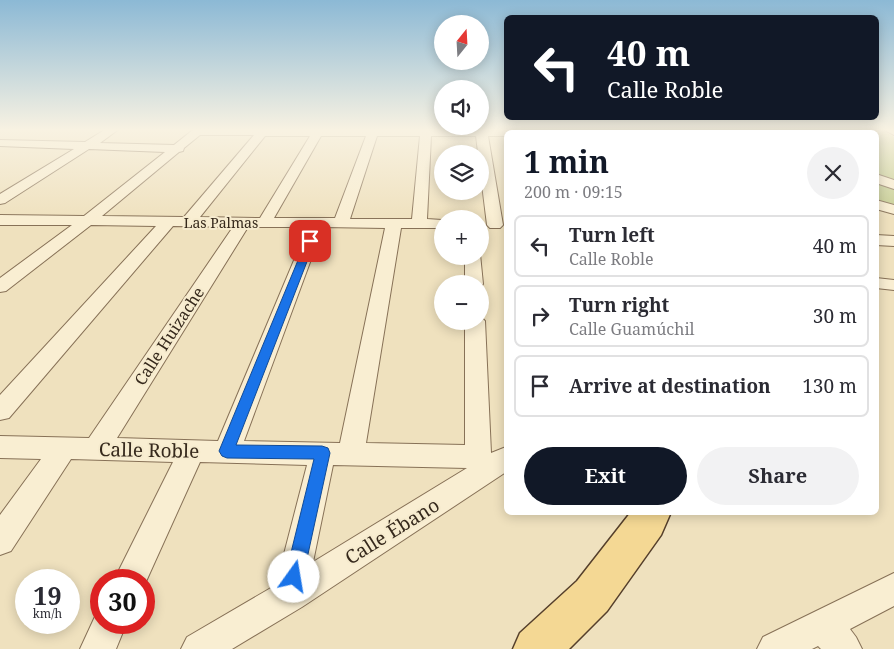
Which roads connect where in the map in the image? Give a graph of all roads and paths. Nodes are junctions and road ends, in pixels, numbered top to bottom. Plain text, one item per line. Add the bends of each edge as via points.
1 (65, 159) edge
2 (166, 159) edge
3 (240, 159) edge
4 (301, 159) edge
5 (363, 159) edge
6 (423, 159) edge
7 (486, 159) edge
8 (879, 179) edge
9 (894, 185) edge
10 (0, 200) edge
11 (879, 205) edge
12 (894, 210) edge
13 (0, 220) edge
14 (86, 222) junction
15 (168, 222) junction
16 (188, 222) junction
17 (242, 223) junction
18 (264, 223) junction
19 (317, 223) junction
20 (341, 223) junction
21 (394, 224) junction
22 (419, 224) junction
23 (434, 224) edge
24 (494, 225) edge
25 (879, 240) edge
26 (894, 241) edge
27 (879, 283) edge
28 (894, 285) edge
29 (0, 287) edge
30 (476, 330) edge
31 (0, 411) edge
32 (0, 447) edge
33 (64, 448) junction
34 (96, 449) junction
35 (192, 451) junction
36 (227, 451) junction
37 (322, 453) junction
38 (351, 453) junction
39 (491, 461) edge
40 (650, 515) edge
41 (0, 540) edge
42 (135, 569) edge
43 (894, 589) edge
44 (290, 595) junction
45 (822, 624) junction
46 (105, 634) edge
47 (98, 649) edge
48 (199, 649) edge
49 (536, 649) edge
50 (775, 649) edge
51 (844, 649) edge

1 - 10 street
2 - 14 street
3 - 16 street
4 - 18 street
5 - 20 street
6 - 22 street
7 - 24 street
8 - 9 street
11 - 12 street
13 - 14 street, Las Palmas
14 - 15 street, Las Palmas
14 - 29 street
15 - 16 street, Las Palmas
15 - 31 street
16 - 17 street, Las Palmas
17 - 18 street, Las Palmas
17 - 34 street, Calle Huizache
18 - 19 street, Las Palmas
19 - 20 street, Las Palmas
19 - 36 street
20 - 21 street, Las Palmas
21 - 22 street, Las Palmas
21 - 38 street
22 - 23 street, Las Palmas
25 - 26 street
27 - 28 street
30 - 39 street
32 - 33 street, Calle Roble
33 - 34 street, Calle Roble
33 - 41 street
34 - 35 street, Calle Roble
35 - 36 street, Calle Roble
35 - 42 street
36 - 37 street, Calle Roble
37 - 38 street, Calle Roble
37 - 44 street
38 - 39 street, Calle Roble
39 - 44 street, Calle Ébano
40 - 49 main road via 592,596
43 - 45 street
44 - 48 street, Calle Ébano
45 - 50 street
45 - 51 street
46 - 47 street

